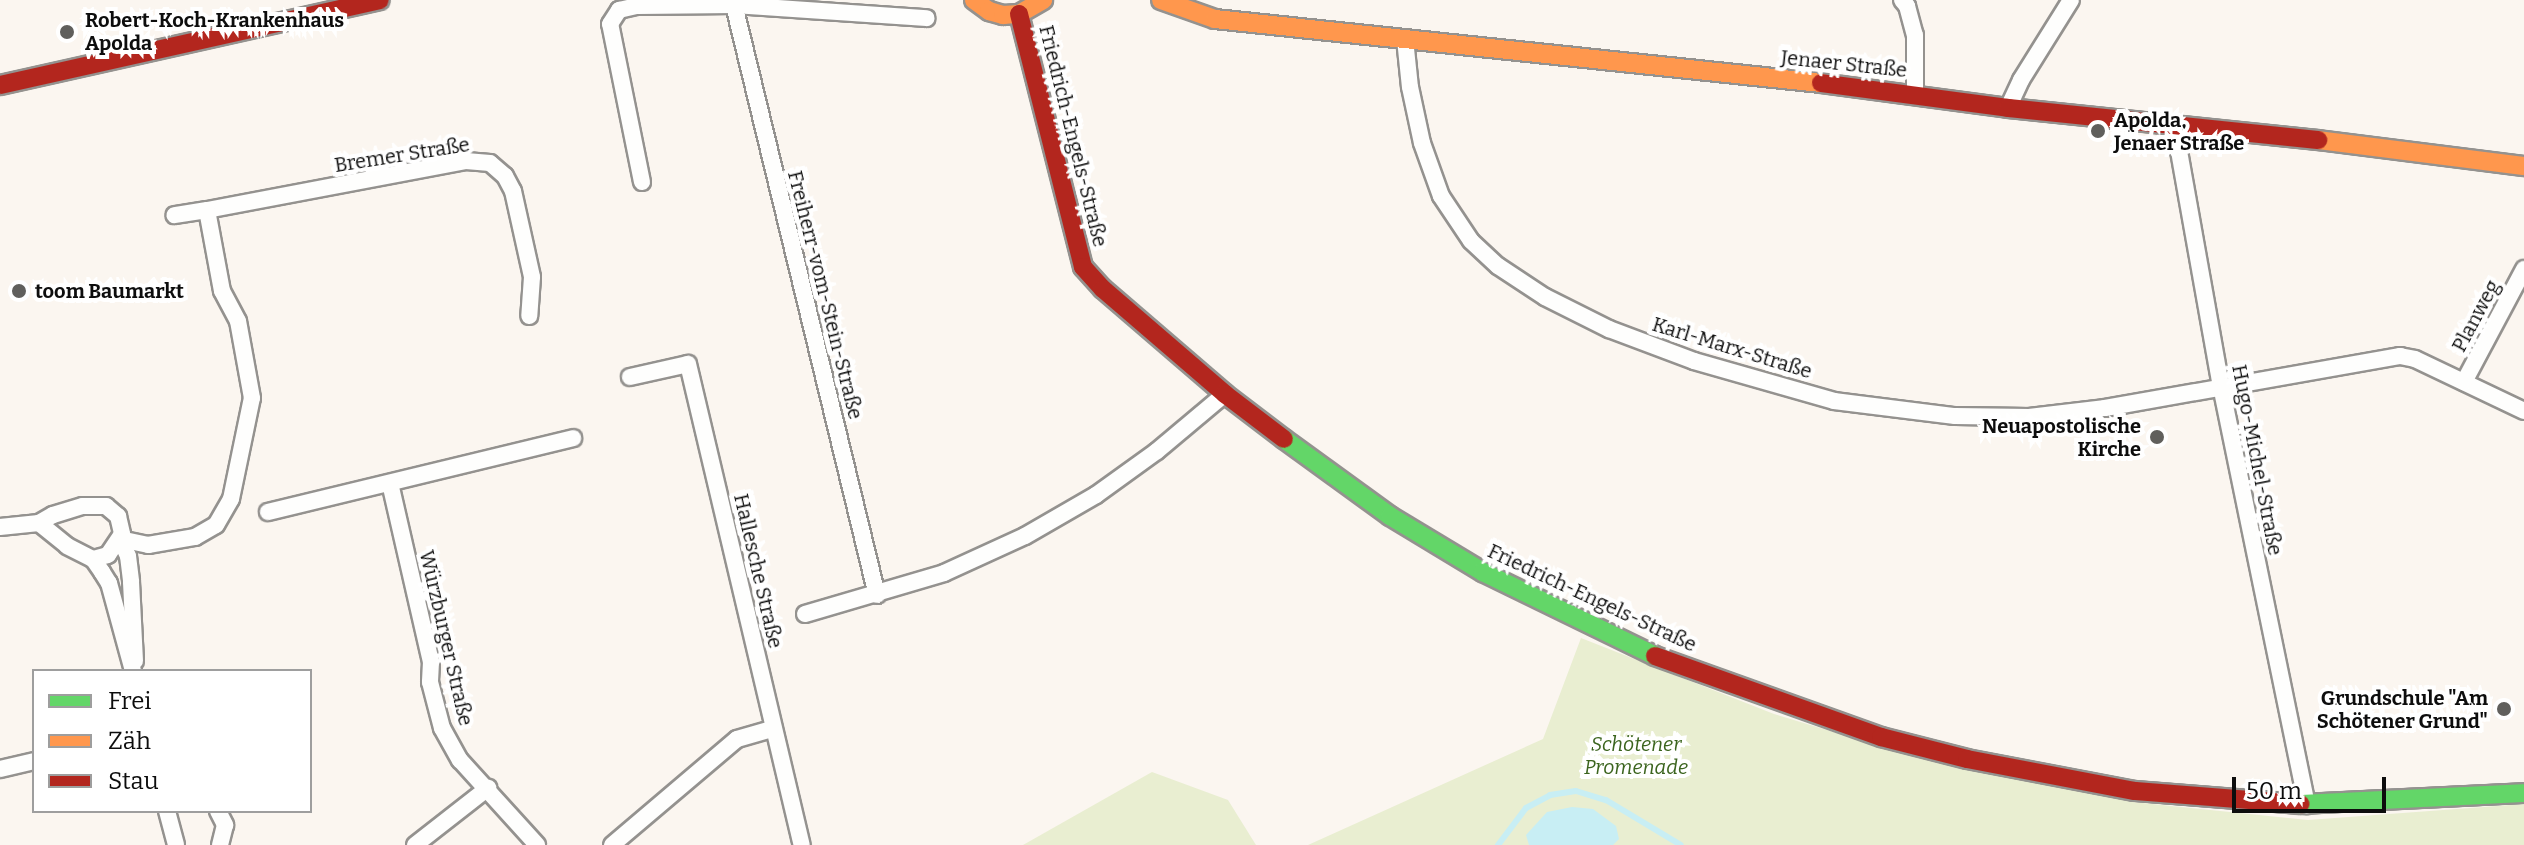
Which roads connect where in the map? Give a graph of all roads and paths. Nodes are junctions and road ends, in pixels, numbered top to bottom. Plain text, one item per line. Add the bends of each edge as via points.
1 (380, 0) edge
2 (974, 0) edge
3 (1043, 0) edge
4 (1161, 0) edge
5 (1902, 0) edge
6 (2071, 0) edge
7 (734, 5) junction
8 (1019, 14) junction
9 (927, 18) dead end
10 (1405, 39) junction
11 (0, 85) edge
12 (1915, 93) junction
13 (2008, 108) junction
14 (2174, 123) junction
15 (2524, 166) edge
16 (642, 182) dead end
17 (207, 210) junction
18 (174, 215) dead end
19 (2524, 269) edge
20 (529, 316) dead end
21 (630, 377) dead end
22 (2464, 382) junction
23 (2221, 386) junction
24 (1225, 394) junction
25 (2524, 411) edge
26 (573, 438) dead end
27 (390, 483) junction
28 (268, 512) dead end
29 (39, 523) junction
30 (0, 527) edge
31 (120, 539) junction
32 (93, 559) junction
33 (877, 595) junction
34 (805, 614) dead end
35 (133, 669) edge
36 (134, 669) edge
37 (773, 729) junction
38 (32, 761) edge
39 (0, 769) edge
40 (488, 788) junction
41 (2524, 793) edge
42 (2307, 805) junction
43 (168, 813) edge
44 (219, 813) edge
45 (176, 845) edge
46 (220, 845) edge
47 (415, 845) edge
48 (537, 845) edge
49 (612, 845) edge
50 (802, 845) edge

1 - 11 street
2 - 8 street via 989,11
3 - 8 street
4 - 10 street, Jenaer Straße via 1215,19
5 - 12 street via 1915,35
6 - 13 street
7 - 9 street
7 - 16 street via 637,6 619,10 610,24
7 - 33 street, Freiherr-vom-Stein-Straße
8 - 24 street, Friedrich-Engels-Straße via 1083,267
10 - 12 street, Jenaer Straße
10 - 23 street, Karl-Marx-Straße via 1422,143 1441,196 1471,241 1545,297 1609,329 1694,361 1834,401 1955,416 2029,417
12 - 13 street, Jenaer Straße
13 - 14 street, Jenaer Straße
14 - 15 street, Jenaer Straße
14 - 23 street, Hugo-Michel-Straße
17 - 18 street, Bremer Straße
17 - 20 street, Bremer Straße via 466,161 490,163 513,191 532,277
17 - 31 street via 222,291 238,321 252,398 231,499 216,525 195,537 148,545
19 - 22 street, Planweg
21 - 37 street, Hallesche Straße via 688,364
22 - 23 street, Karl-Marx-Straße via 2400,356
22 - 25 street, Karl-Marx-Straße
23 - 42 street, Hugo-Michel-Straße
24 - 33 street via 1132,469 1025,536 944,573
24 - 42 street, Friedrich-Engels-Straße via 1390,516 1483,572 1647,653 1774,702 1967,759 2135,791
26 - 27 street
27 - 28 street
27 - 40 street, Würzburger Straße via 442,728 460,760
29 - 30 street
29 - 31 street via 83,506 106,506 118,516
29 - 32 street
31 - 32 street via 108,555
31 - 36 street via 131,582
32 - 35 street via 109,583
33 - 34 street
37 - 49 street via 737,739
37 - 50 street, Hallesche Straße
38 - 39 street
40 - 47 street
40 - 48 street, Würzburger Straße
41 - 42 street, Friedrich-Engels-Straße
43 - 45 street
44 - 46 street via 225,825

